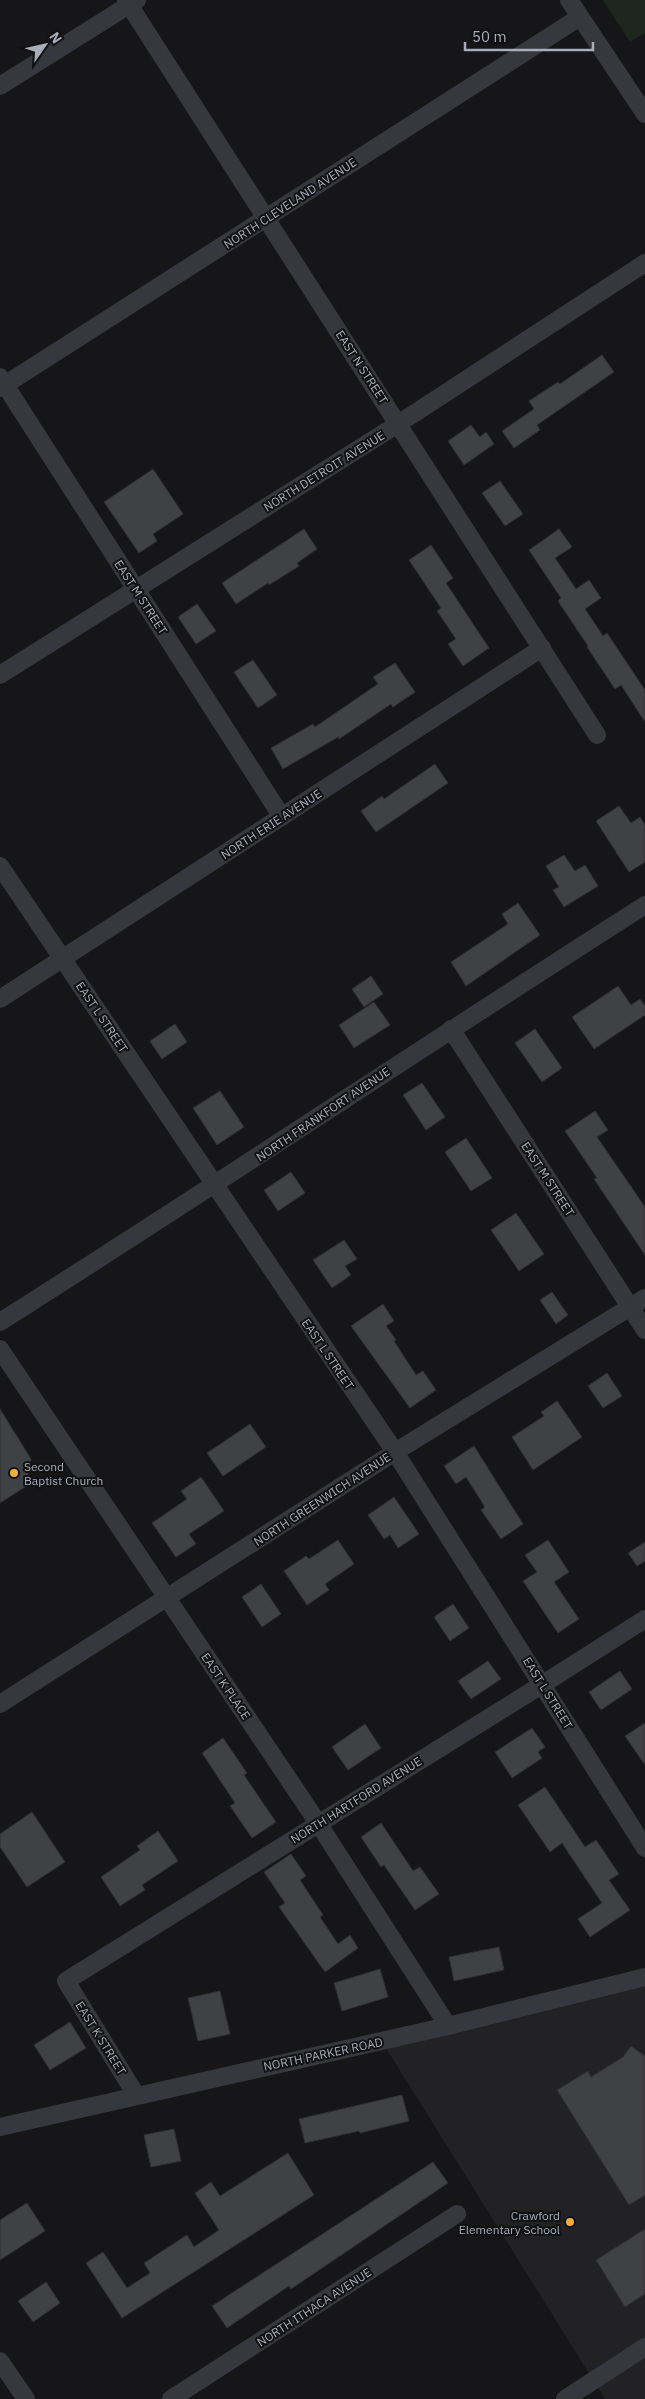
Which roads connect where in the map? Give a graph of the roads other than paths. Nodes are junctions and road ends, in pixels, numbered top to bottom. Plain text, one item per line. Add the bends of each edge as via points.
1 (569, 0) edge
2 (130, 2) edge
3 (580, 17) junction
4 (0, 86) edge
5 (645, 114) edge
6 (266, 219) junction
7 (645, 263) edge
8 (2, 384) edge
9 (398, 424) junction
10 (136, 589) junction
11 (542, 648) junction
12 (0, 674) edge
13 (598, 734) dead end
14 (282, 817) junction
15 (0, 866) edge
16 (645, 906) edge
17 (64, 960) junction
18 (0, 999) edge
19 (451, 1029) junction
20 (214, 1186) junction
21 (638, 1302) edge
22 (0, 1322) edge
23 (645, 1330) edge
24 (0, 1349) edge
25 (395, 1452) junction
26 (167, 1599) junction
27 (645, 1619) edge
28 (543, 1684) junction
29 (0, 1704) edge
30 (318, 1823) junction
31 (645, 1848) edge
32 (645, 1977) edge
33 (66, 1981) joint
34 (448, 2026) junction
35 (136, 2095) junction
36 (0, 2127) edge
37 (457, 2214) dead end
38 (645, 2347) edge
39 (0, 2361) edge
40 (26, 2399) edge
41 (171, 2399) edge
42 (565, 2399) edge

1 - 3 street
2 - 4 street
2 - 6 street, EAST N STREET
3 - 5 street
3 - 6 street, NORTH CLEVELAND AVENUE
6 - 8 street, NORTH CLEVELAND AVENUE
6 - 9 street, EAST N STREET
7 - 9 street, NORTH DETROIT AVENUE
8 - 10 street, EAST M STREET
9 - 10 street, NORTH DETROIT AVENUE
9 - 11 street, EAST N STREET
10 - 12 street, NORTH DETROIT AVENUE
10 - 14 street, EAST M STREET
11 - 13 street, EAST N STREET
11 - 14 street, NORTH ERIE AVENUE
14 - 17 street, NORTH ERIE AVENUE
15 - 17 street, EAST L STREET
16 - 19 street, NORTH FRANKFORT AVENUE
17 - 18 street, NORTH ERIE AVENUE
17 - 20 street, EAST L STREET
19 - 20 street, NORTH FRANKFORT AVENUE
19 - 21 street, EAST M STREET
20 - 22 street, NORTH FRANKFORT AVENUE
20 - 25 street, EAST L STREET
21 - 23 street, EAST M STREET
21 - 25 street, NORTH GREENWICH AVENUE
24 - 26 street, EAST K PLACE
25 - 26 street, NORTH GREENWICH AVENUE
25 - 28 street, EAST L STREET
26 - 29 street, NORTH GREENWICH AVENUE
26 - 30 street, EAST K PLACE
27 - 28 street, NORTH HARTFORD AVENUE
28 - 30 street, NORTH HARTFORD AVENUE
28 - 31 street, EAST L STREET
30 - 33 street, NORTH HARTFORD AVENUE
30 - 34 street, EAST K PLACE
32 - 34 street, NORTH PARKER ROAD
33 - 35 street, EAST K STREET
34 - 35 street, NORTH PARKER ROAD
35 - 36 street, NORTH PARKER ROAD
37 - 41 street, NORTH ITHACA AVENUE
38 - 42 street
39 - 40 street

